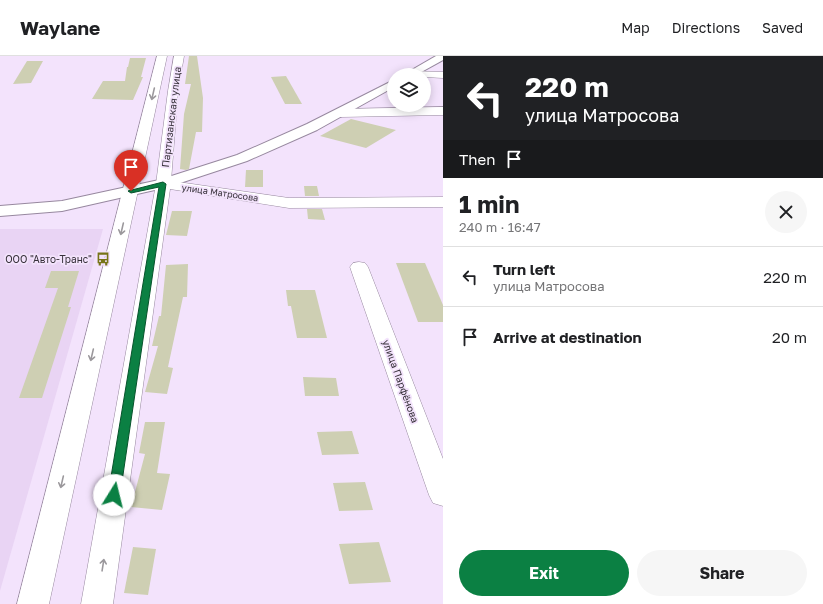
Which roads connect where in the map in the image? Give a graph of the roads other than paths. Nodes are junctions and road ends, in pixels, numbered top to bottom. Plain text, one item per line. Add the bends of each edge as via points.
1 (162, 56) edge
2 (179, 56) edge
3 (443, 56) edge
4 (420, 68) edge
5 (431, 75) edge
6 (443, 75) edge
7 (387, 87) edge
8 (443, 111) edge
9 (341, 112) junction
10 (163, 184) junction
11 (131, 191) junction
12 (443, 202) edge
13 (0, 211) edge
14 (358, 267) dead end
15 (443, 495) edge
16 (33, 604) edge
17 (98, 604) edge

1 -> 11 street, Партизанская улица
2 - 10 street, Партизанская улица
3 - 4 main road
5 - 6 street
7 - 9 main road
8 - 9 street
9 - 10 main road via 242,158
10 - 11 main road, улица Матросова
10 - 12 street, улица Матросова via 289,203
17 -> 10 street, Партизанская улица
11 - 13 main road, улица Матросова via 62,206
11 -> 16 street, Партизанская улица
14 - 15 street, улица Парфёнова

